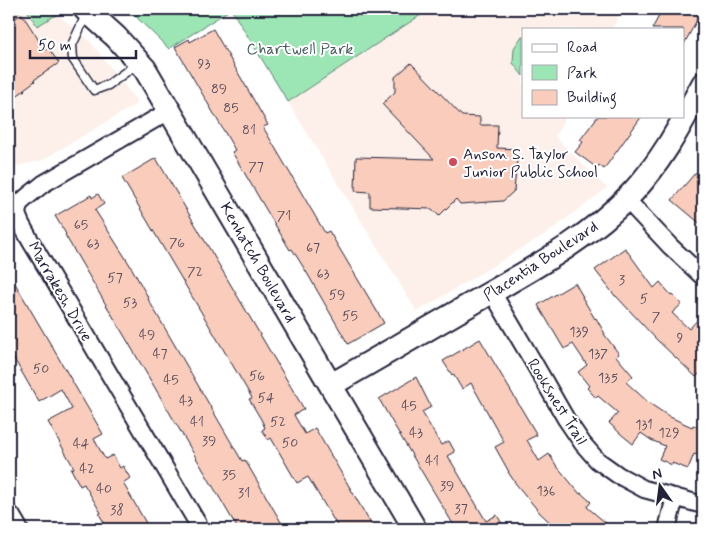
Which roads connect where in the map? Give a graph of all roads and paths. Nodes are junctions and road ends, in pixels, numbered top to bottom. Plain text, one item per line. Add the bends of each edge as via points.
1 (86, 10) edge
2 (140, 62) junction
3 (703, 84) edge
4 (170, 110) junction
5 (684, 118) edge
6 (684, 118) edge
7 (626, 199) junction
8 (703, 277) edge
9 (492, 292) junction
10 (331, 385) junction
11 (675, 497) junction
12 (703, 505) edge
13 (9, 517) edge
14 (16, 529) edge
15 (201, 529) edge
16 (415, 529) edge
17 (667, 529) edge

1 - 2 street, Kenhatch Boulevard
1 - 2 lane via 72,46 73,59 94,90 108,85
2 - 4 street, Kenhatch Boulevard
3 - 6 street, Placentia Boulevard
4 - 10 street, Kenhatch Boulevard
4 - 15 street, Marrakesh Drive via 43,184 20,204 17,214
5 - 7 street, Placentia Boulevard via 652,170
7 - 8 street
7 - 9 street, Placentia Boulevard via 576,240
9 - 10 street, Placentia Boulevard
9 - 11 street, Rooksnest Trail via 583,444 598,460 644,490
10 - 16 street, Kenhatch Boulevard
11 - 12 street, Rooksnest Trail
11 - 17 street
13 - 14 street

